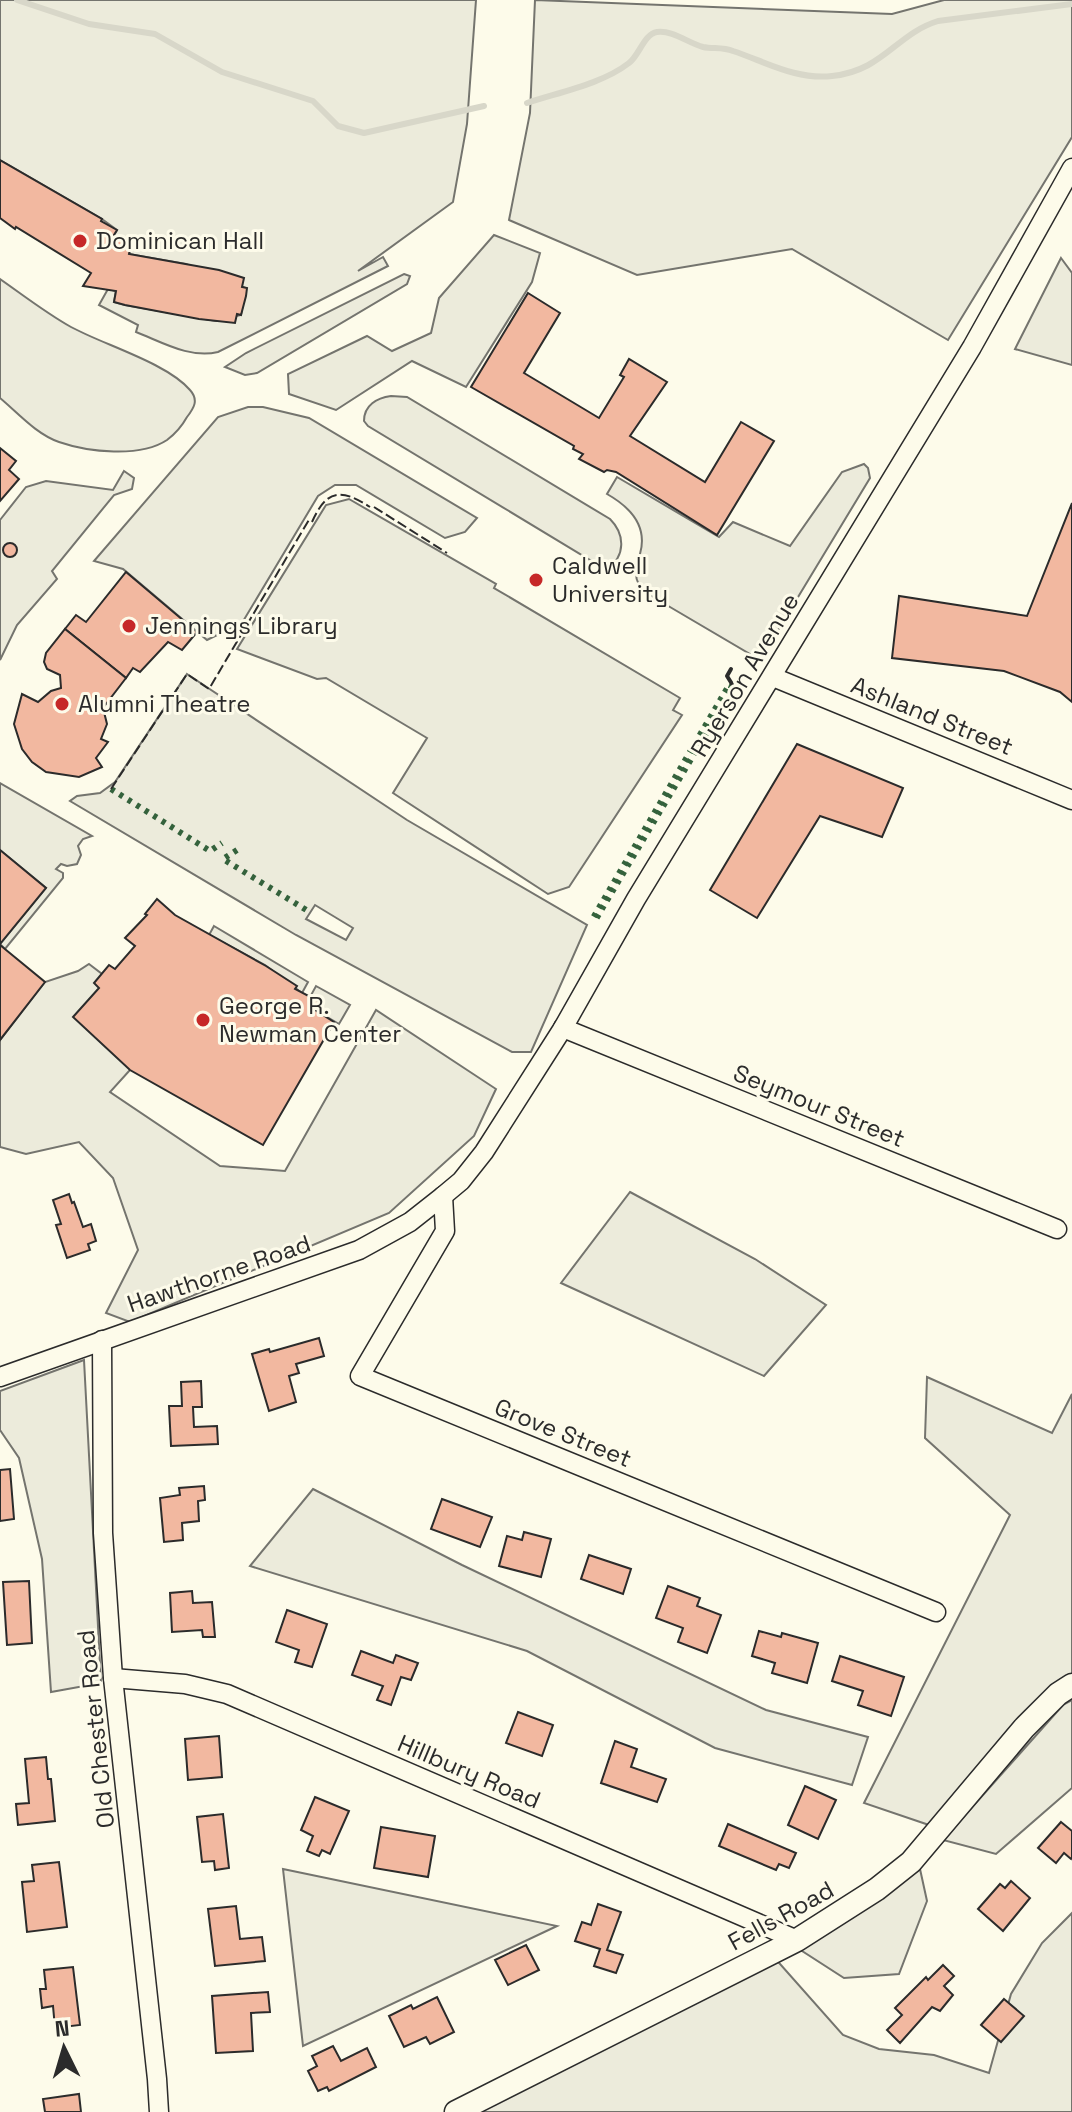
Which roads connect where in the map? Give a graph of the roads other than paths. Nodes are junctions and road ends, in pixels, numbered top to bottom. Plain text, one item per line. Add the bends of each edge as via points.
1 (1072, 168) edge
2 (1065, 194) edge
3 (773, 677) junction
4 (1072, 800) edge
5 (563, 1028) junction
6 (443, 1196) junction
7 (1057, 1229) dead end
8 (102, 1340) junction
9 (0, 1377) edge
10 (936, 1612) dead end
11 (113, 1678) junction
12 (1072, 1685) edge
13 (797, 1940) junction
14 (159, 2112) edge
15 (456, 2112) edge

1 - 2 street, Ryerson Avenue
2 - 3 street, Ryerson Avenue
3 - 4 street, Ashland Street
3 - 5 street, Ryerson Avenue
5 - 6 street, Ryerson Avenue via 484,1152
5 - 7 street, Seymour Street
6 - 8 street, Hawthorne Road via 410,1222 359,1250
6 - 10 street, Grove Street via 445,1231 360,1376
8 - 9 street, Hawthorne Road
8 - 11 street, Old Chester Road via 103,1533
11 - 13 street, Hillbury Road via 185,1684 227,1694
11 - 14 street, Old Chester Road
12 - 13 street, Fells Road via 1024,1728 911,1862
13 - 15 street, Fells Road

